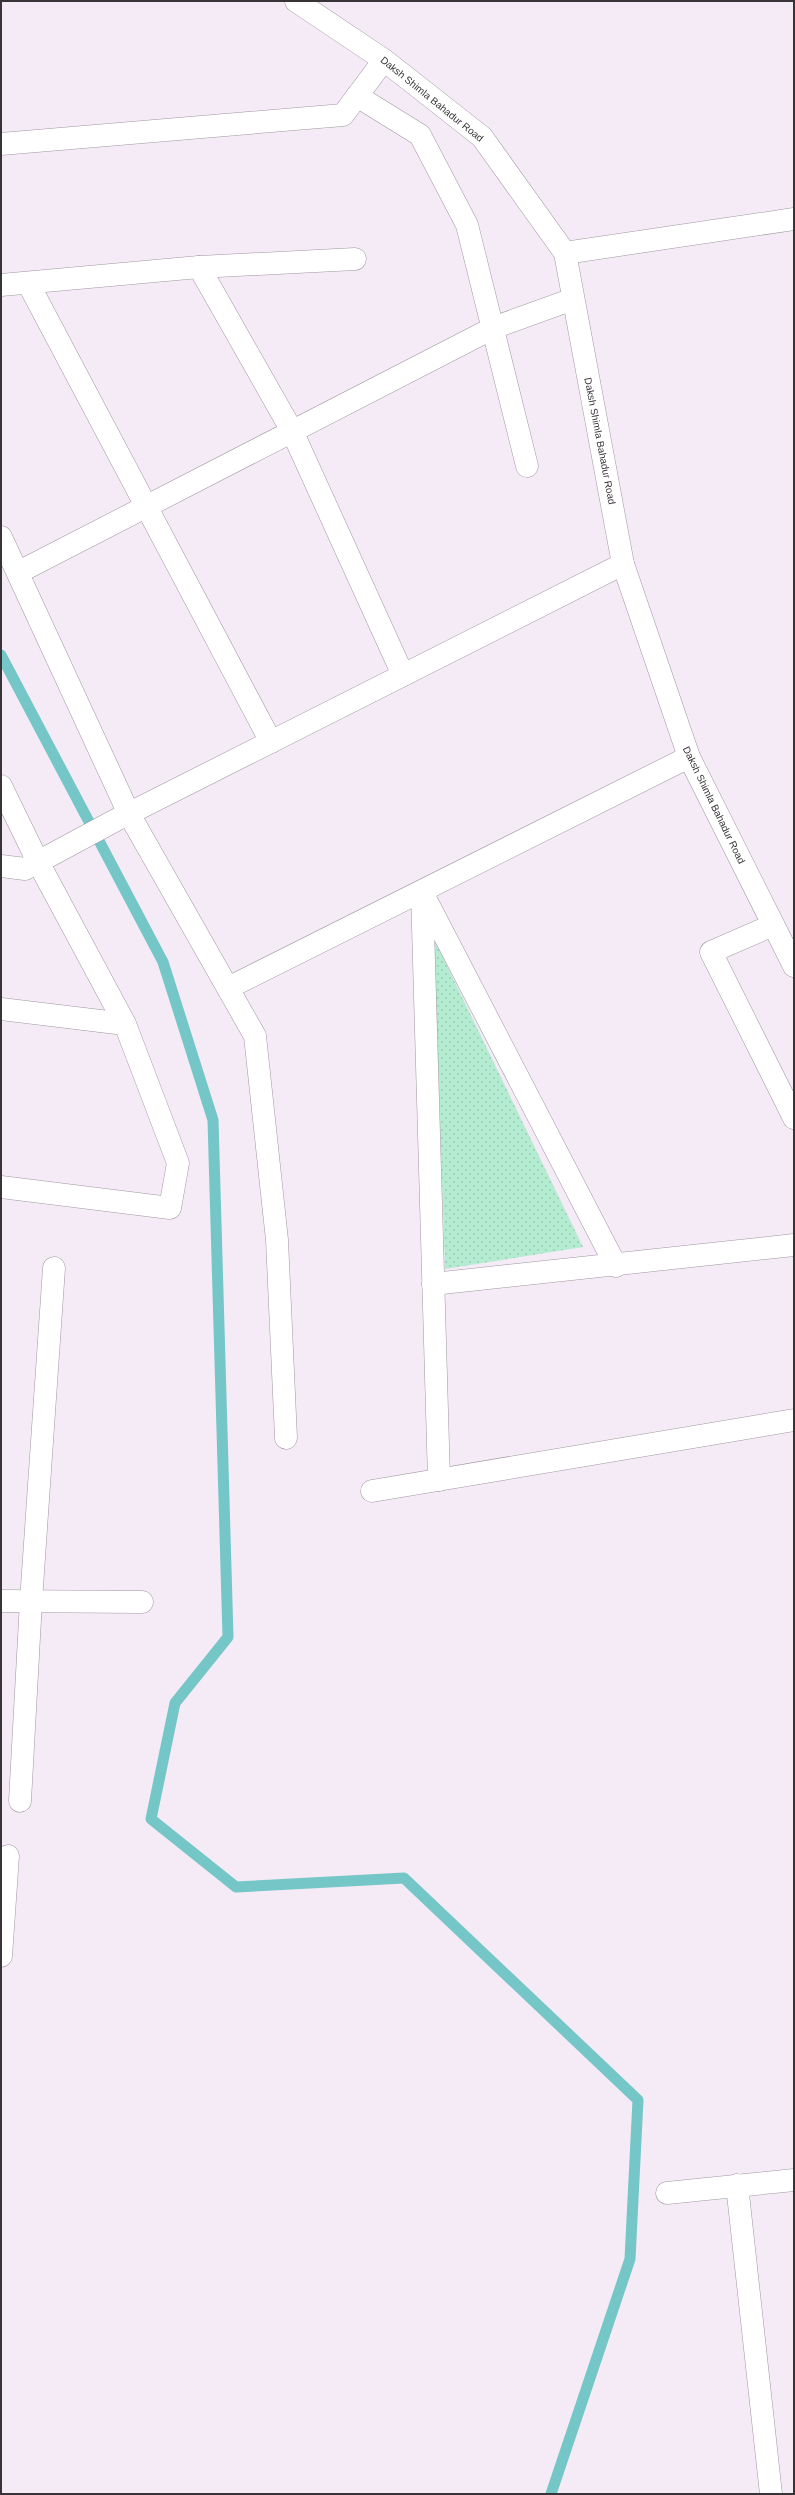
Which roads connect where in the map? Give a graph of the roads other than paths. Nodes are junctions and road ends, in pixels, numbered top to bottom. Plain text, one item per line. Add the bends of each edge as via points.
1 (296, 1) edge
2 (384, 60) junction
3 (357, 96) junction
4 (1, 144) edge
5 (794, 218) edge
6 (565, 254) junction
7 (355, 259) dead end
8 (199, 268) junction
9 (28, 283) junction
10 (1, 285) edge
11 (572, 299) junction
12 (493, 328) junction
13 (292, 431) junction
14 (527, 466) dead end
15 (148, 506) junction
16 (1, 537) edge
17 (623, 564) junction
18 (19, 572) junction
19 (403, 675) junction
20 (271, 742) junction
21 (689, 757) junction
22 (1, 786) edge
23 (123, 817) junction
24 (38, 862) junction
25 (1, 866) edge
26 (422, 892) junction
27 (773, 924) junction
28 (794, 966) edge
29 (228, 988) junction
30 (1, 1009) edge
31 (125, 1024) junction
32 (794, 1118) edge
33 (1, 1187) edge
34 (794, 1245) edge
35 (616, 1266) junction
36 (54, 1268) dead end
37 (434, 1284) junction
38 (794, 1420) edge
39 (286, 1438) dead end
40 (439, 1480) junction
41 (372, 1491) dead end
42 (1, 1601) edge
43 (31, 1602) junction
44 (142, 1602) dead end
45 (20, 1801) dead end
46 (8, 1856) dead end
47 (1, 1956) edge
48 (794, 2180) edge
49 (737, 2185) junction
50 (667, 2193) dead end
51 (771, 2494) edge

1 - 2 street, Daksh Shimla Bahadur Road
2 - 3 street
2 - 6 street, Daksh Shimla Bahadur Road via 482,137
3 - 4 street via 343,115
3 - 12 street via 420,135 467,225
5 - 6 street
6 - 11 street, Daksh Shimla Bahadur Road
7 - 8 street
8 - 9 street
8 - 13 street
9 - 10 street
9 - 15 street
11 - 12 street
11 - 17 street, Daksh Shimla Bahadur Road
12 - 13 street
12 - 14 street
13 - 15 street
13 - 19 street
15 - 18 street
15 - 20 street
16 - 18 street
17 - 19 street
17 - 21 street, Daksh Shimla Bahadur Road
18 - 23 street
19 - 20 street
20 - 23 street
21 - 26 street
21 - 27 street, Daksh Shimla Bahadur Road
22 - 24 street
23 - 24 street
23 - 29 street
24 - 25 street via 25,869
24 - 31 street
26 - 29 street
26 - 35 street
26 - 37 street
27 - 28 street, Daksh Shimla Bahadur Road
27 - 32 street via 711,952
29 - 39 street via 255,1036 277,1240
30 - 31 street
31 - 33 street via 178,1163 170,1208
34 - 35 street
35 - 37 street
36 - 43 street
37 - 40 street
38 - 40 street
40 - 41 street
42 - 43 street
43 - 44 street
43 - 45 street
46 - 47 street
48 - 49 street
49 - 50 street
49 - 51 street

